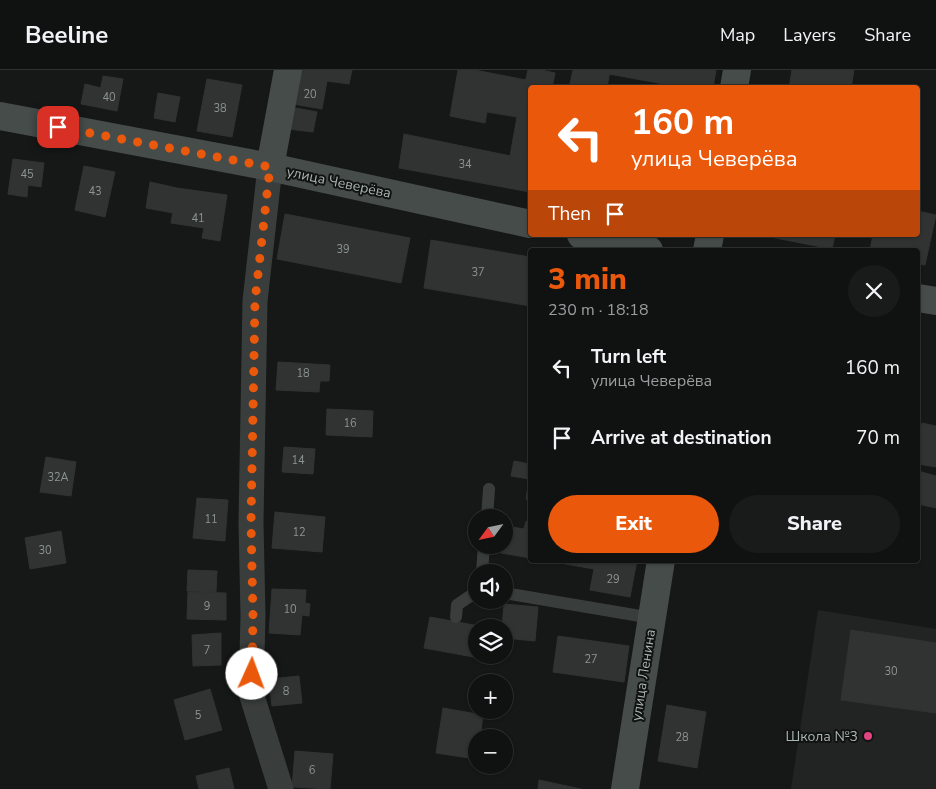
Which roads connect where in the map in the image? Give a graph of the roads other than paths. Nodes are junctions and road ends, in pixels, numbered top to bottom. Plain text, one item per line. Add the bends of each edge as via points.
1 (288, 70) edge
2 (737, 70) edge
3 (734, 85) edge
4 (0, 116) edge
5 (270, 167) junction
6 (528, 224) edge
7 (590, 237) edge
8 (640, 248) edge
9 (920, 298) edge
10 (936, 301) edge
11 (489, 489) dead end
12 (487, 509) edge
13 (661, 563) edge
14 (513, 595) edge
15 (468, 597) edge
16 (456, 617) dead end
17 (652, 618) junction
18 (281, 789) edge
19 (625, 789) edge

1 - 5 main road
2 - 3 main road
4 - 5 main road, улица Чеверёва
5 - 6 main road, улица Чеверёва
5 - 18 street via 255,301 251,693
7 - 8 main road
9 - 10 main road
11 - 12 lane
13 - 17 main road, улица Ленина
14 - 17 lane
15 - 16 lane via 457,605
17 - 19 main road, улица Ленина

